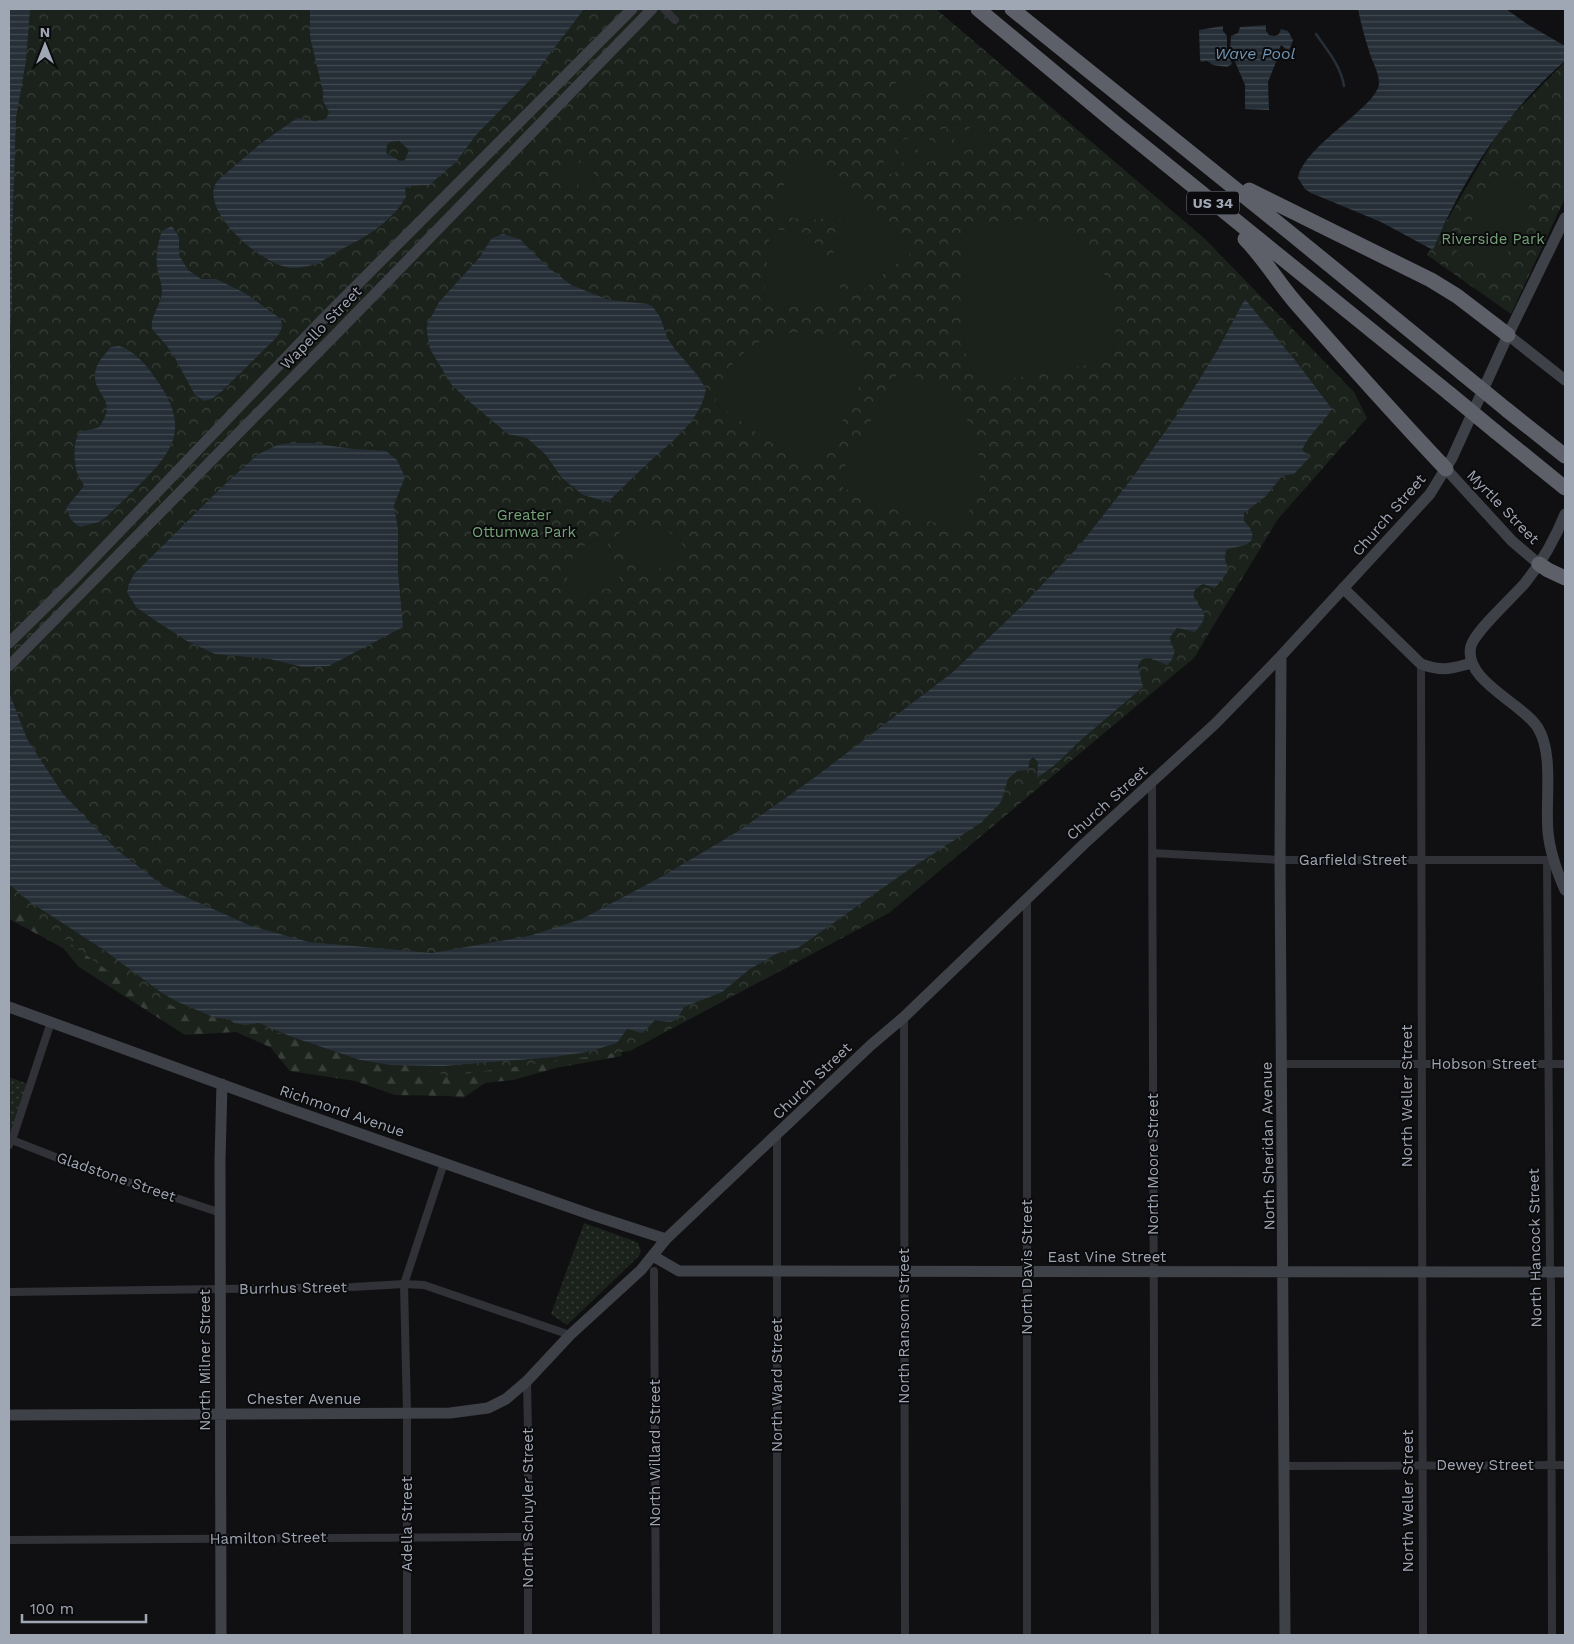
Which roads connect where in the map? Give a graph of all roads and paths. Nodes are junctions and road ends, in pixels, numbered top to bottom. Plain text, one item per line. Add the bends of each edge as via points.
1 (632, 9) edge
2 (652, 9) edge
3 (664, 9) edge
4 (978, 9) edge
5 (1012, 9) edge
6 (675, 20) dead end
7 (1208, 167) junction
8 (1187, 182) junction
9 (1565, 218) edge
10 (1508, 335) junction
11 (1565, 380) edge
12 (1561, 453) edge
13 (1446, 469) junction
14 (1565, 488) edge
15 (1565, 514) edge
16 (1539, 564) junction
17 (1565, 578) edge
18 (1343, 588) junction
19 (9, 643) edge
20 (1280, 656) junction
21 (1472, 663) junction
22 (1421, 664) junction
23 (9, 666) edge
24 (1152, 783) junction
25 (1152, 853) junction
26 (1280, 860) junction
27 (1421, 860) junction
28 (1550, 860) junction
29 (1565, 890) edge
30 (1027, 898) junction
31 (9, 1007) edge
32 (904, 1017) junction
33 (51, 1022) junction
34 (1282, 1064) junction
35 (1422, 1064) junction
36 (1548, 1064) junction
37 (1565, 1064) edge
38 (222, 1084) junction
39 (777, 1135) junction
40 (10, 1144) edge
41 (444, 1163) junction
42 (221, 1213) junction
43 (666, 1239) junction
44 (653, 1256) junction
45 (654, 1271) dead end
46 (777, 1272) junction
47 (904, 1272) junction
48 (1026, 1272) junction
49 (1154, 1272) junction
50 (1284, 1272) junction
51 (1422, 1272) junction
52 (1550, 1272) junction
53 (1565, 1272) edge
54 (404, 1284) junction
55 (220, 1290) junction
56 (9, 1292) edge
57 (570, 1335) junction
58 (527, 1381) junction
59 (407, 1413) junction
60 (220, 1414) junction
61 (9, 1415) edge
62 (1551, 1465) junction
63 (1565, 1465) edge
64 (1284, 1466) junction
65 (1423, 1466) junction
66 (407, 1537) junction
67 (527, 1537) junction
68 (221, 1539) junction
69 (9, 1540) edge
70 (221, 1635) edge
71 (407, 1635) edge
72 (528, 1635) edge
73 (656, 1635) edge
74 (777, 1635) edge
75 (905, 1635) edge
76 (1027, 1635) edge
77 (1155, 1635) edge
78 (1285, 1635) edge
79 (1423, 1635) edge
80 (1552, 1635) edge

1 - 19 main road, Wapello Street via 328,314
2 - 23 main road, Wapello Street
3 - 6 street
4 - 8 highway, US 34
5 - 7 highway, US 34
7 - 10 highway via 1265,199 1431,280
7 - 12 highway, US 34, bridge
8 - 13 highway via 1258,252 1323,334
8 - 14 highway, US 34, bridge
9 - 10 main road, Church Street
10 - 11 main road
10 - 13 main road, Church Street
13 - 16 main road, Myrtle Street via 1512,541
13 - 18 main road, Church Street via 1430,494
15 - 16 main road
16 - 17 highway
16 - 21 main road via 1475,637 1469,654
18 - 20 main road, Church Street
18 - 22 main road
20 - 24 main road, Church Street
20 - 26 main road, North Sheridan Avenue
21 - 22 main road via 1437,670
21 - 28 main road, North Hancock Street via 1486,683 1537,726 1546,746
22 - 27 street, North Weller Street
24 - 25 street, North Moore Street
24 - 30 main road, Church Street
25 - 26 street, Garfield Street
25 - 49 street, North Moore Street
26 - 27 street, Garfield Street
26 - 34 main road, North Sheridan Avenue
27 - 28 street, Garfield Street
27 - 35 street, North Weller Street
28 - 29 main road, North Hancock Street
28 - 36 street, North Hancock Street
30 - 32 main road, Church Street
30 - 48 street, North Davis Street
31 - 33 main road, Richmond Avenue
32 - 39 main road, Church Street
32 - 47 street, North Ransom Street
33 - 38 main road, Richmond Avenue
33 - 40 street
34 - 35 street, Hobson Street
34 - 50 main road, North Sheridan Avenue
35 - 36 street, Hobson Street
35 - 51 street, North Weller Street
36 - 37 street, Hobson Street
36 - 52 street, North Hancock Street
38 - 41 main road, Richmond Avenue
38 - 42 main road, North Milner Street
39 - 43 main road, Church Street
39 - 46 street, North Ward Street
40 - 42 street, Gladstone Street
41 - 43 main road, Richmond Avenue
41 - 54 street, Adella Street
42 - 55 main road, North Milner Street
43 - 44 main road, Church Street
44 - 46 main road, East Vine Street via 680,1272
44 - 57 main road, Church Street
45 - 73 street, North Willard Street
46 - 47 main road, East Vine Street
46 - 74 street, North Ward Street
47 - 48 main road, East Vine Street
47 - 75 street, North Ransom Street
48 - 49 main road, East Vine Street
48 - 76 street, North Davis Street
49 - 50 main road, East Vine Street
49 - 77 street, North Moore Street
50 - 51 main road, East Vine Street
50 - 64 main road, North Sheridan Avenue
51 - 52 main road, East Vine Street
51 - 65 street, North Weller Street
52 - 53 main road, East Vine Street
52 - 62 street, North Hancock Street
54 - 55 street, Burrhus Street
54 - 57 street, Burrhus Street via 444,1291
54 - 59 street, Adella Street
55 - 56 street, Burrhus Street
55 - 60 main road, North Milner Street
57 - 58 main road, Chester Avenue
58 - 59 main road, Chester Avenue via 506,1400 488,1408 450,1413
58 - 67 street, North Schuyler Street
59 - 60 main road, Chester Avenue
59 - 66 street, Adella Street
60 - 61 main road, Chester Avenue
60 - 68 main road, North Milner Street
62 - 63 street, Dewey Street
62 - 65 street, Dewey Street
62 - 80 street, North Hancock Street
64 - 65 street, Dewey Street
64 - 78 main road, North Sheridan Avenue
65 - 79 street, North Weller Street
66 - 67 street, Hamilton Street
66 - 68 street, Hamilton Street
66 - 71 street, Adella Street
67 - 72 street, North Schuyler Street
68 - 69 street, Hamilton Street
68 - 70 main road, North Milner Street

